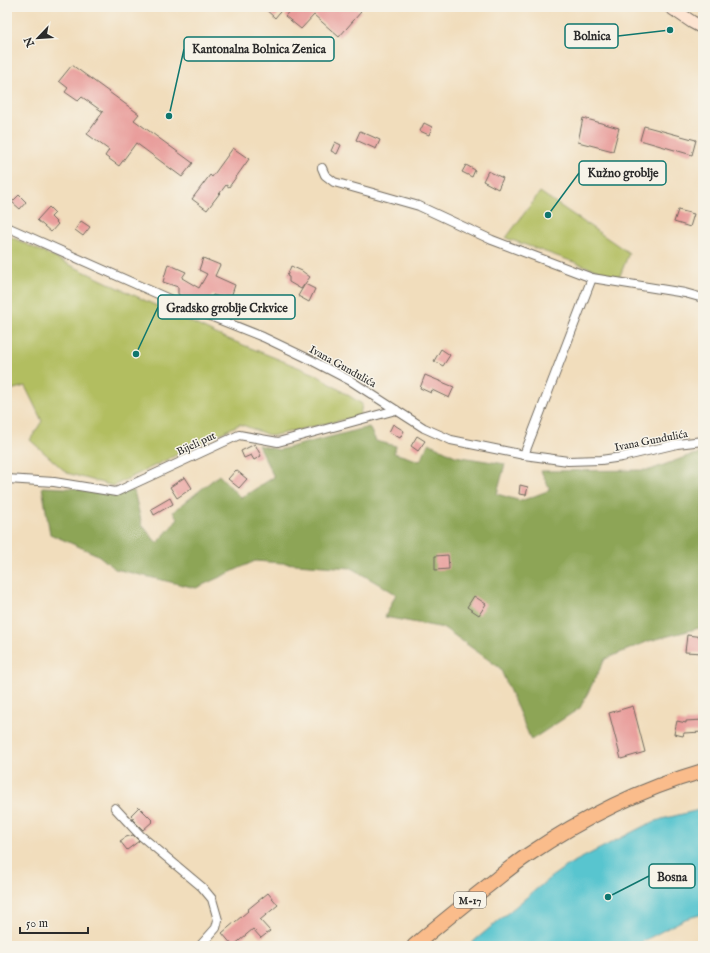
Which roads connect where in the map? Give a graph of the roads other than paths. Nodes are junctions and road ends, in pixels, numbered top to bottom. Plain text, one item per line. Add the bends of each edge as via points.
1 (670, 7) edge
2 (703, 28) edge
3 (322, 168) dead end
4 (7, 227) edge
5 (592, 278) junction
6 (703, 298) edge
7 (396, 410) junction
8 (703, 441) edge
9 (524, 455) junction
10 (7, 479) edge
11 (703, 771) edge
12 (115, 808) dead end
13 (200, 946) edge
14 (414, 946) edge

1 - 2 main road
3 - 5 street via 325,175 334,182 419,206 492,240
4 - 7 street, Ivana Gundulića via 185,306 263,337 351,381
5 - 6 street
5 - 9 street
7 - 9 street, Ivana Gundulića via 424,428 451,440
7 - 10 street, Bijeli put via 278,442 239,435 116,492 54,482
8 - 9 street, Ivana Gundulića via 676,444 622,458 602,460 568,461
11 - 14 highway, M-17 via 624,801 590,817 543,845 509,869
12 - 13 street via 140,835 202,887 212,899 218,920 216,928

